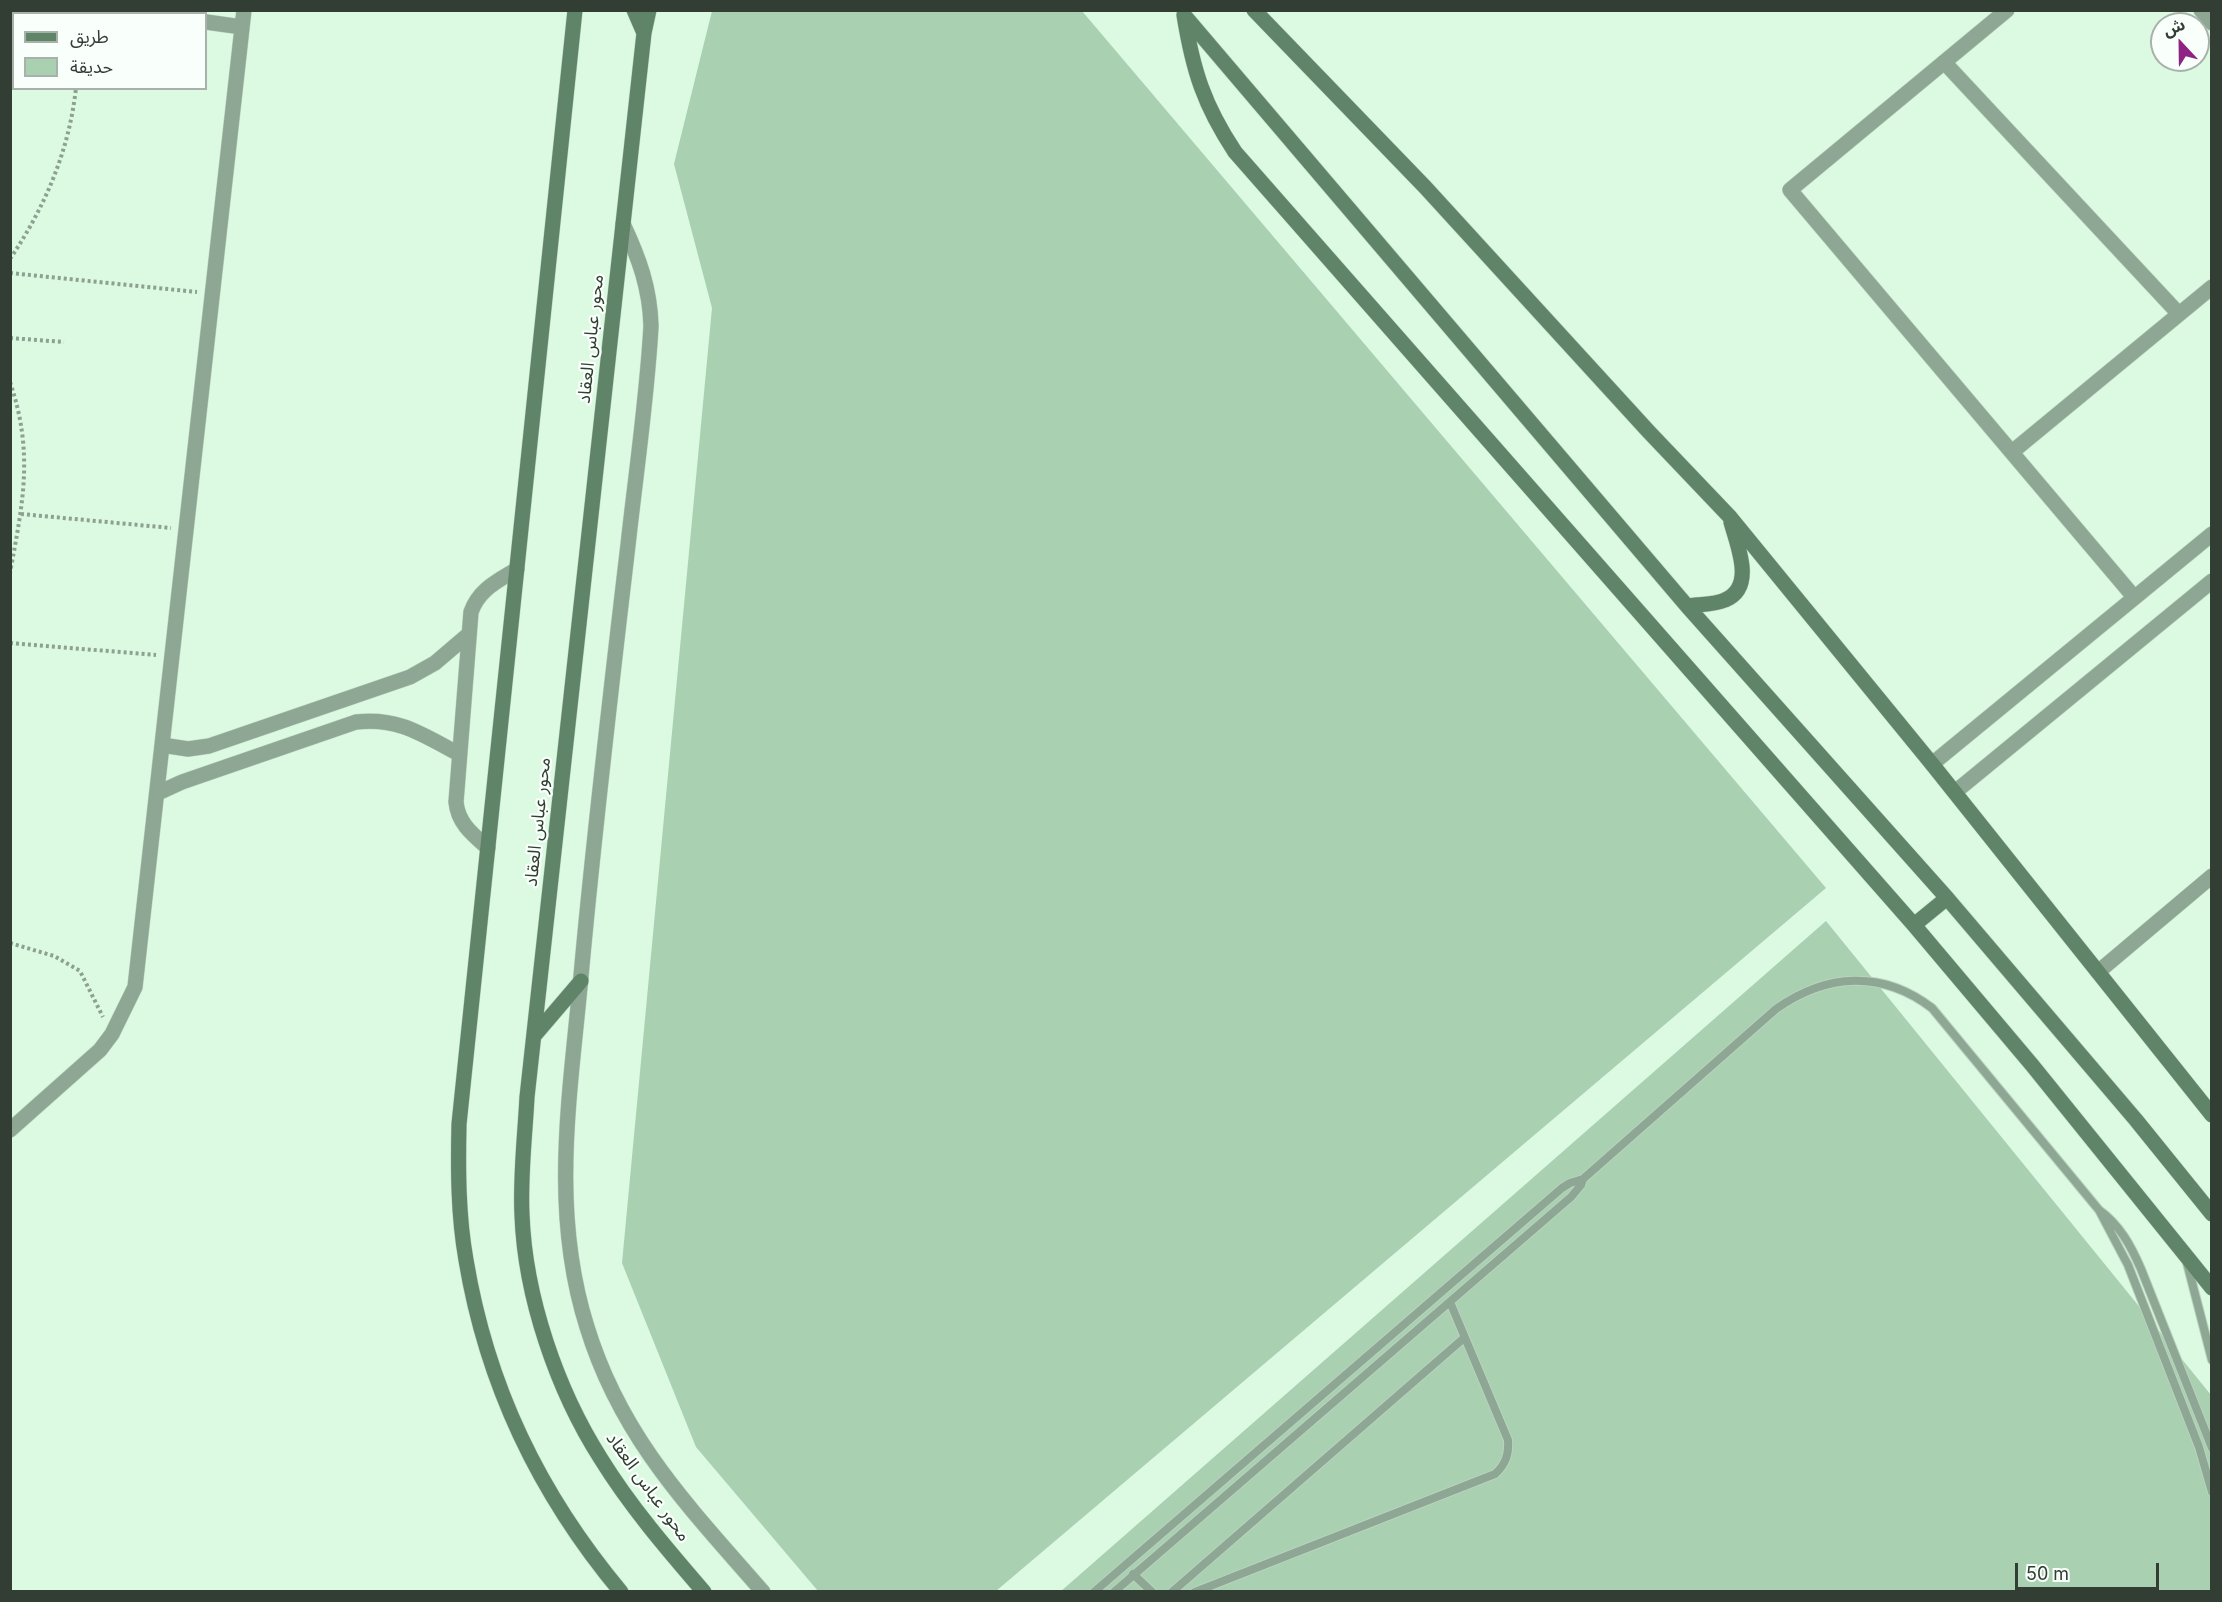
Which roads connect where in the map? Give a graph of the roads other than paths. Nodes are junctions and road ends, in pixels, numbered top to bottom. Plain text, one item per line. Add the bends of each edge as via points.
1 (244, 10) edge
2 (575, 10) edge
3 (585, 10) edge
4 (634, 10) edge
5 (649, 10) edge
6 (1254, 10) edge
7 (2007, 10) edge
8 (2201, 10) edge
9 (1182, 13) edge
10 (207, 22) edge
11 (2211, 23) edge
12 (242, 27) junction
13 (573, 30) junction
14 (644, 33) junction
15 (1944, 62) junction
16 (623, 224) junction
17 (2211, 287) edge
18 (2179, 314) junction
19 (2012, 452) junction
20 (1730, 517) junction
21 (2211, 534) edge
22 (517, 569) junction
23 (2211, 581) edge
24 (2134, 597) junction
25 (1687, 606) junction
26 (469, 634) junction
27 (319, 707) junction
28 (272, 724) junction
29 (328, 731) junction
30 (230, 739) junction
31 (162, 745) junction
32 (281, 748) junction
33 (459, 754) junction
34 (238, 763) junction
35 (1932, 764) junction
36 (1955, 792) junction
37 (158, 793) junction
38 (488, 848) junction
39 (2211, 876) edge
40 (1947, 898) junction
41 (1914, 925) junction
42 (2098, 972) junction
43 (581, 981) junction
44 (534, 1036) junction
45 (2211, 1115) edge
46 (10, 1130) edge
47 (1583, 1179) junction
48 (2098, 1210) junction
49 (2211, 1214) edge
50 (2185, 1253) junction
51 (2211, 1288) edge
52 (1450, 1302) junction
53 (1464, 1338) junction
54 (2211, 1360) edge
55 (2211, 1448) edge
56 (2211, 1492) edge
57 (1133, 1574) junction
58 (621, 1592) edge
59 (704, 1592) edge
60 (763, 1592) edge
61 (1094, 1592) edge
62 (1114, 1592) edge
63 (1152, 1592) edge
64 (1172, 1592) edge
65 (1195, 1592) edge

1 - 12 street
2 - 13 main road
3 - 13 main road
4 - 14 main road
5 - 14 main road, محور عباس العقاد
6 - 20 main road via 1425,187
7 - 15 street
8 - 11 street
9 - 25 main road
9 - 41 main road via 1205,101 1235,152
10 - 12 street
12 - 31 street
13 - 22 main road
14 - 16 main road, محور عباس العقاد
15 - 18 street
15 - 19 street via 1790,190
16 - 43 street via 649,292 650,343
16 - 44 main road, محور عباس العقاد
17 - 18 street
18 - 19 street
19 - 24 street
20 - 25 main road via 1742,567 1740,586 1727,600
20 - 35 main road
21 - 24 street
22 - 26 street via 486,588 477,599
22 - 38 main road
23 - 36 street
24 - 35 street
25 - 40 main road
26 - 27 street via 417,674
26 - 33 street
27 - 28 street
27 - 29 street
28 - 30 street
28 - 32 street
29 - 32 street
29 - 33 street via 356,722 385,721
30 - 31 street via 199,748
30 - 34 street
31 - 37 street
32 - 34 street
33 - 38 street via 457,810 464,825
34 - 37 street
35 - 36 main road
36 - 42 main road
37 - 46 street via 135,987 112,1034 86,1064
38 - 58 main road via 459,1124 458,1191 465,1259 501,1393 528,1455 560,1511
39 - 42 street
40 - 41 main road
40 - 49 main road
41 - 50 main road
42 - 45 main road
43 - 44 main road
43 - 60 street via 564,1192 571,1260 587,1327 612,1392 647,1452 667,1481
44 - 59 main road, محور عباس العقاد via 522,1216 530,1279 546,1340 569,1401 600,1459
47 - 48 lane via 1790,999 1836,982 1869,981 1901,988 1932,1008
47 - 52 lane via 1571,1197
47 - 61 lane via 1562,1188
48 - 55 lane via 2118,1227 2136,1258
48 - 56 lane via 2128,1265 2199,1447
50 - 51 main road
50 - 54 lane
52 - 53 lane
52 - 57 lane
53 - 64 lane
53 - 65 lane via 1508,1440 1508,1455 1496,1474
57 - 62 lane
57 - 63 lane

